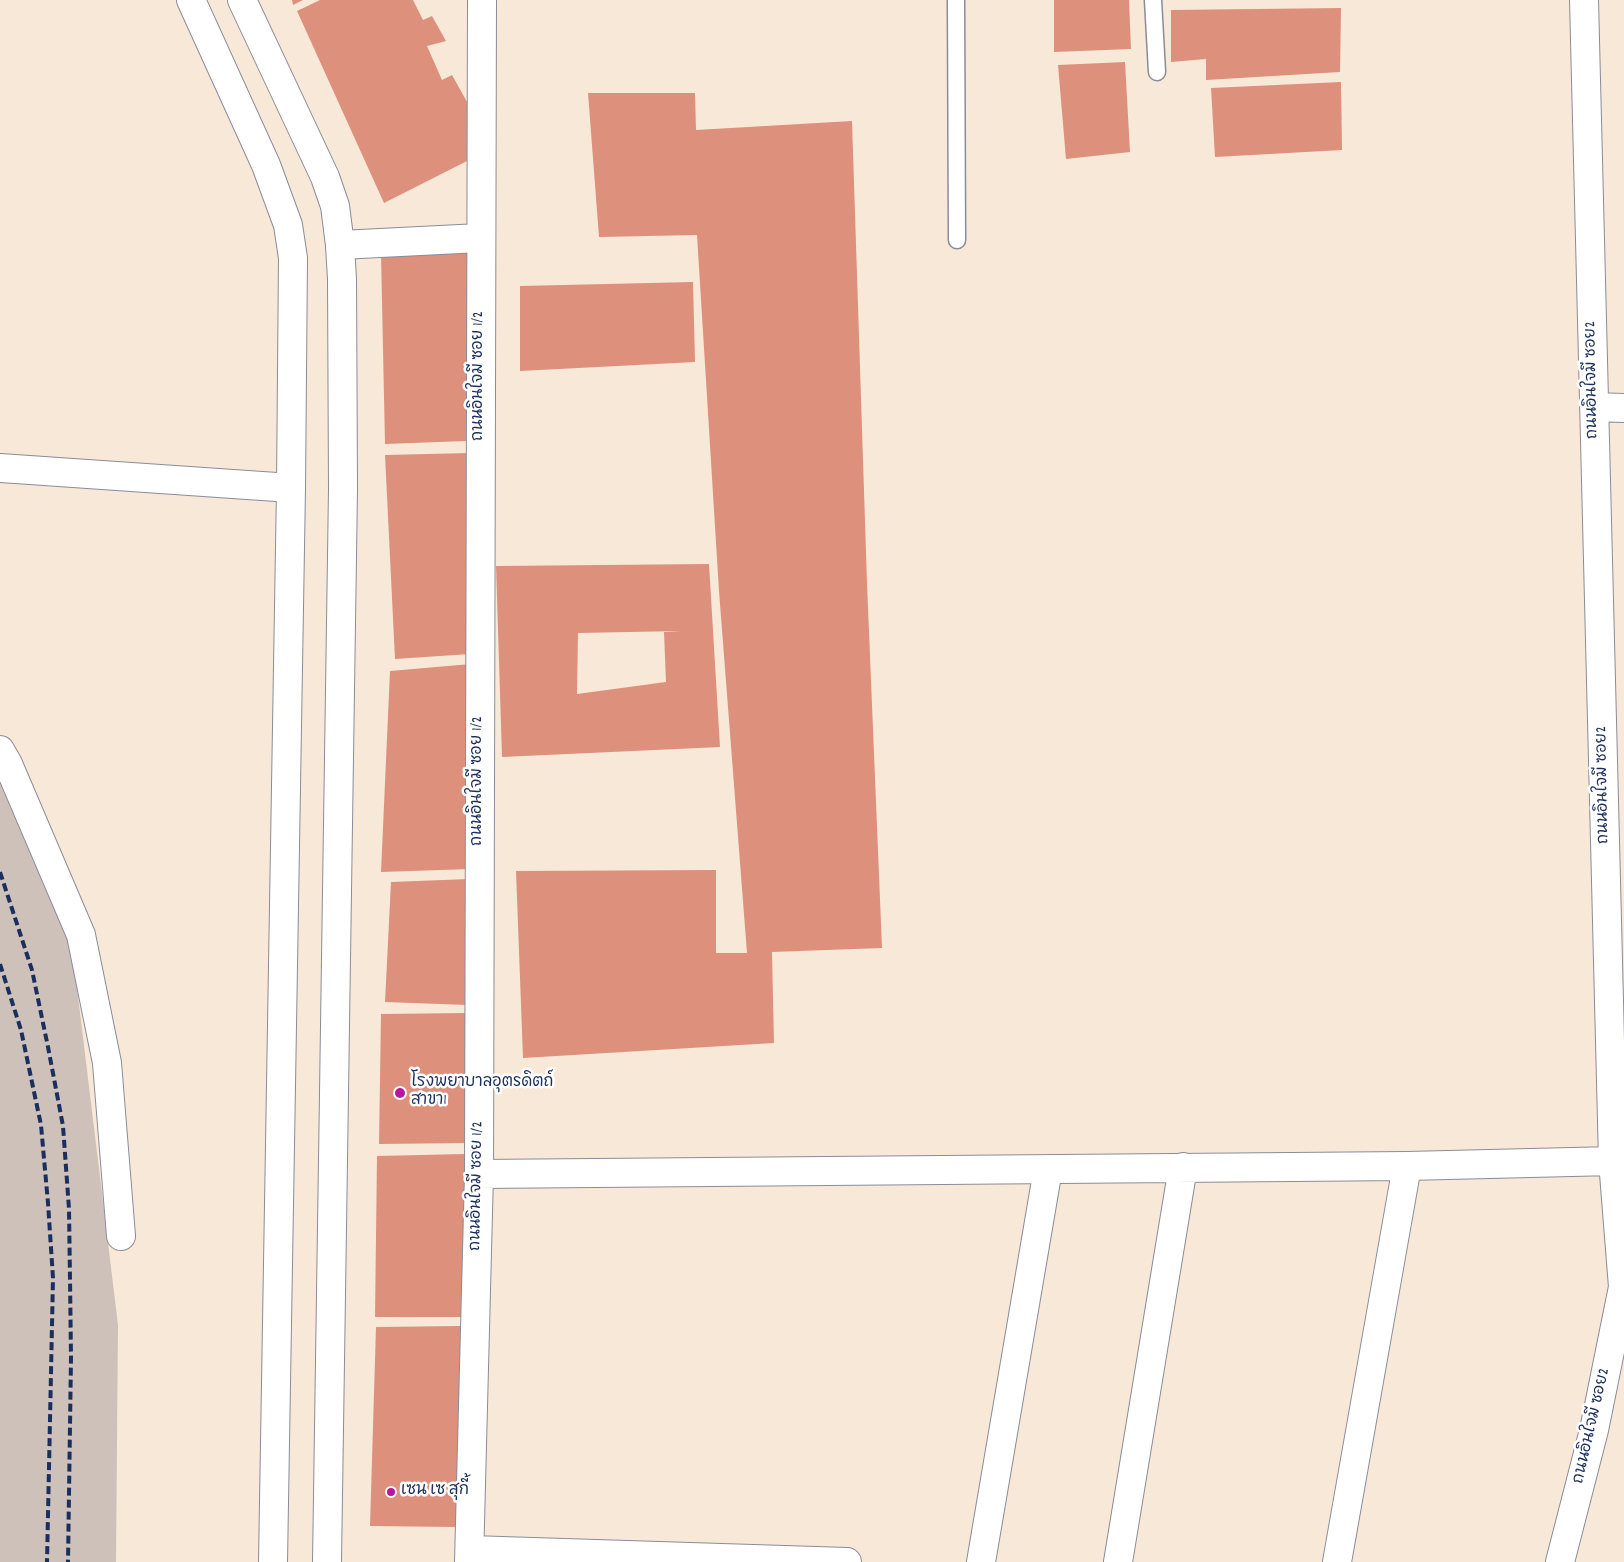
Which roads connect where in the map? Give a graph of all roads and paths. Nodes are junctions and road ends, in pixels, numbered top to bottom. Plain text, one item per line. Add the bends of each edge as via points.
1 (191, 0) edge
2 (242, 0) edge
3 (482, 0) edge
4 (956, 0) edge
5 (1153, 0) edge
6 (1584, 0) edge
7 (1157, 72) dead end
8 (480, 238) junction
9 (957, 240) dead end
10 (340, 245) junction
11 (1594, 407) junction
12 (1624, 408) edge
13 (0, 468) edge
14 (291, 488) junction
15 (0, 750) edge
16 (1617, 1045) edge
17 (1613, 1161) junction
18 (1407, 1166) junction
19 (1183, 1167) junction
20 (1048, 1169) junction
21 (479, 1174) junction
22 (121, 1236) dead end
23 (470, 1556) edge
24 (273, 1562) edge
25 (327, 1562) edge
26 (847, 1562) edge
27 (981, 1562) edge
28 (1118, 1562) edge
29 (1337, 1562) edge
30 (1560, 1562) edge

1 - 14 street via 266,164 288,225 294,289
2 - 10 street via 325,177 335,206
3 - 8 street, ถนนอินใจมี ซอย 1/2
4 - 9 lane
5 - 7 lane
6 - 11 street, ถนนอินใจมี ซอย2
8 - 10 street
8 - 21 street, ถนนอินใจมี ซอย 1/2
10 - 25 street via 343,489
11 - 12 street
11 - 16 street, ถนนอินใจมี ซอย2
13 - 14 street
14 - 24 street
15 - 22 street via 81,935 107,1063
16 - 17 street, ถนนอินใจมี ซอย2
17 - 18 street
17 - 30 street, ถนนอินใจมี ซอย2 via 1623,1287 1594,1430
18 - 19 street
18 - 29 street
19 - 20 street
19 - 28 street
20 - 21 street
20 - 27 street
21 - 23 street, ถนนอินใจมี ซอย 1/2
23 - 26 street

